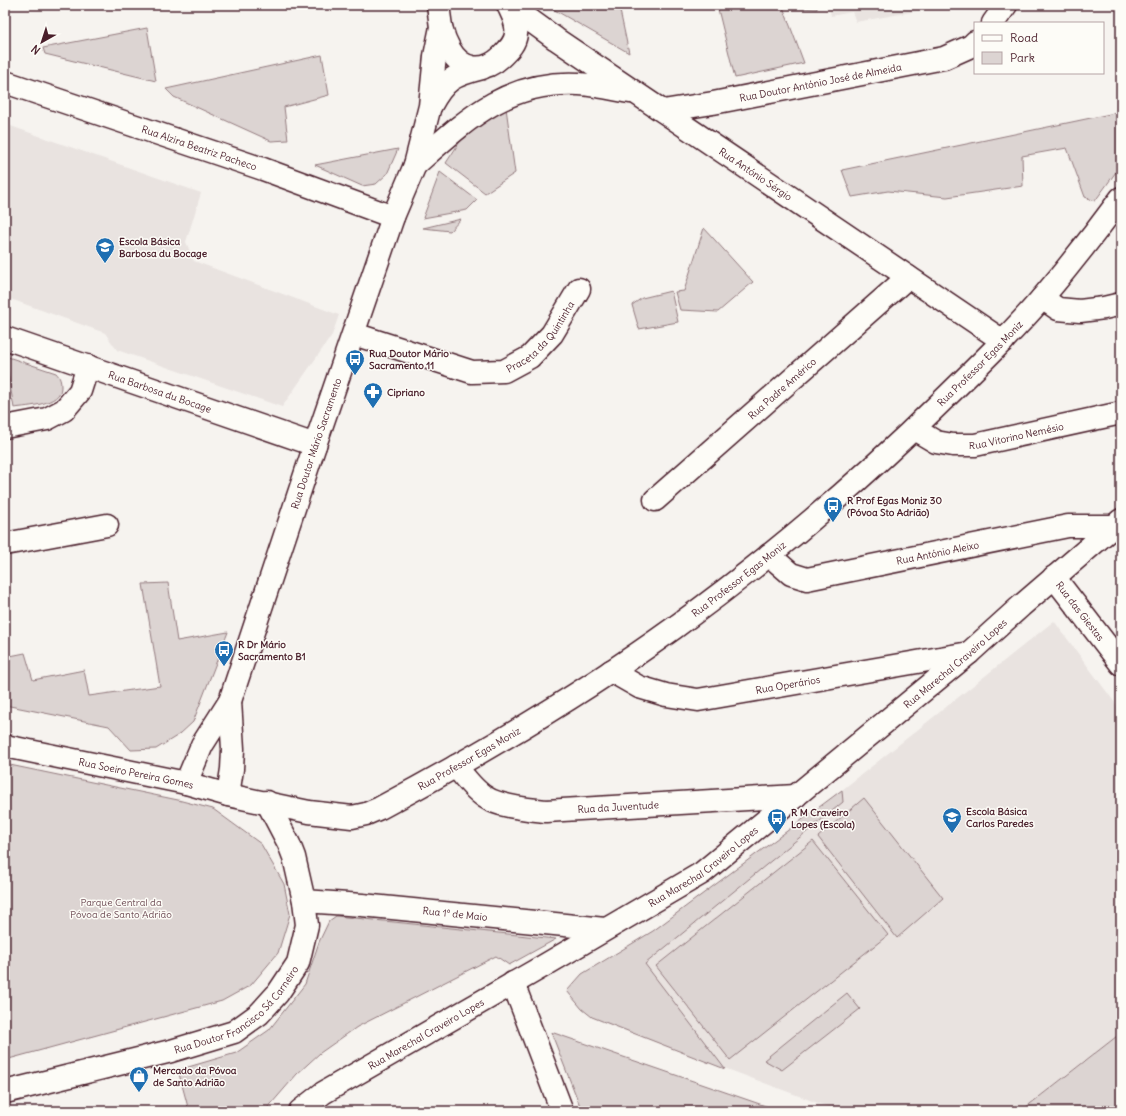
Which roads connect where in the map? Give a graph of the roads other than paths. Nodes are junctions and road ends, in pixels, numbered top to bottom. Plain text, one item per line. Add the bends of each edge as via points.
1 (439, 5) edge
2 (508, 5) edge
3 (1006, 5) edge
4 (994, 22) edge
5 (441, 27) junction
6 (556, 39) junction
7 (974, 43) edge
8 (511, 47) junction
9 (482, 68) junction
10 (5, 82) edge
11 (636, 93) junction
12 (430, 106) junction
13 (663, 111) junction
14 (414, 165) junction
15 (1121, 198) edge
16 (393, 217) junction
17 (908, 277) junction
18 (579, 289) dead end
19 (1042, 298) junction
20 (1121, 304) edge
21 (354, 334) junction
22 (5, 338) edge
23 (1003, 341) junction
24 (88, 366) junction
25 (1121, 413) edge
26 (5, 427) edge
27 (914, 429) junction
28 (315, 445) junction
29 (655, 500) dead end
30 (1118, 523) edge
31 (107, 525) dead end
32 (5, 544) edge
33 (769, 555) junction
34 (1054, 578) junction
35 (970, 652) junction
36 (1121, 664) edge
37 (611, 671) junction
38 (230, 701) junction
39 (5, 746) edge
40 (456, 766) junction
41 (186, 784) junction
42 (228, 795) junction
43 (796, 796) junction
44 (267, 802) junction
45 (304, 902) junction
46 (605, 929) junction
47 (513, 983) junction
48 (5, 1092) edge
49 (300, 1111) edge
50 (562, 1111) edge

1 - 5 street
2 - 6 street, Rua António Sérgio
2 - 8 street via 515,20 516,34
3 - 4 street
5 - 9 street via 450,51 458,61 469,67
5 - 12 street
6 - 8 street via 534,36
6 - 11 street, Rua António Sérgio
7 - 13 street, Rua Doutor António José de Almeida via 944,58
8 - 9 street via 495,62
9 - 12 street via 450,79 437,93
10 - 16 street, Rua Alzira Beatriz Pacheco via 263,169
11 - 13 street, Rua António Sérgio
11 - 14 street via 579,84 544,85 517,92 493,103 462,123
12 - 14 street, Rua Doutor Mário Sacramento
13 - 17 street, Rua António Sérgio
14 - 16 street, Rua Doutor Mário Sacramento
15 - 19 street, Rua Professor Egas Moniz
16 - 21 street, Rua Doutor Mário Sacramento
17 - 23 street, Rua António Sérgio
17 - 29 street, Rua Padre Américo
18 - 21 street, Praceta da Quintinha via 552,334 530,357 504,370 472,372
19 - 20 street via 1058,309 1080,311
19 - 23 street, Rua Professor Egas Moniz
21 - 28 street, Rua Doutor Mário Sacramento
22 - 24 street, Rua Barbosa du Bocage
23 - 27 street, Rua Professor Egas Moniz
24 - 26 street via 80,391 64,410 47,419
24 - 28 street, Rua Barbosa du Bocage
25 - 27 street, Rua Vitorino Nemésio via 975,445 936,442
27 - 33 street, Rua Professor Egas Moniz via 844,494
28 - 38 street, Rua Doutor Mário Sacramento
30 - 33 street, Rua António Aleixo via 1068,526 807,579 791,574
30 - 34 street, Rua Marechal Craveiro Lopes
31 - 32 street
33 - 37 street, Rua Professor Egas Moniz via 674,628
34 - 35 street, Rua Marechal Craveiro Lopes
34 - 36 street, Rua das Giestas
35 - 37 street, Rua Operários via 698,700 666,696 639,687
35 - 43 street, Rua Marechal Craveiro Lopes
37 - 40 street, Rua Professor Egas Moniz via 514,733
38 - 41 street, Rua Doutor Mário Sacramento via 202,745
38 - 42 street, Rua Doutor Mário Sacramento via 234,749
39 - 41 street, Rua Soeiro Pereira Gomes
40 - 43 street, Rua da Juventude via 466,780 486,798 507,805 546,811
40 - 44 street, Rua Professor Egas Moniz via 380,808 352,817 309,812
41 - 42 street, Rua Soeiro Pereira Gomes
42 - 44 street, Rua Soeiro Pereira Gomes
43 - 46 street, Rua Marechal Craveiro Lopes via 702,873
44 - 45 street, Rua Doutor Francisco Sá Carneiro via 294,857
45 - 46 street, Rua 1º de Maio via 362,905
45 - 48 street, Rua Doutor Francisco Sá Carneiro via 307,925 298,963 259,1014 234,1032 171,1051
46 - 47 street, Rua Marechal Craveiro Lopes
47 - 49 street, Rua Marechal Craveiro Lopes via 323,1093
47 - 50 street

